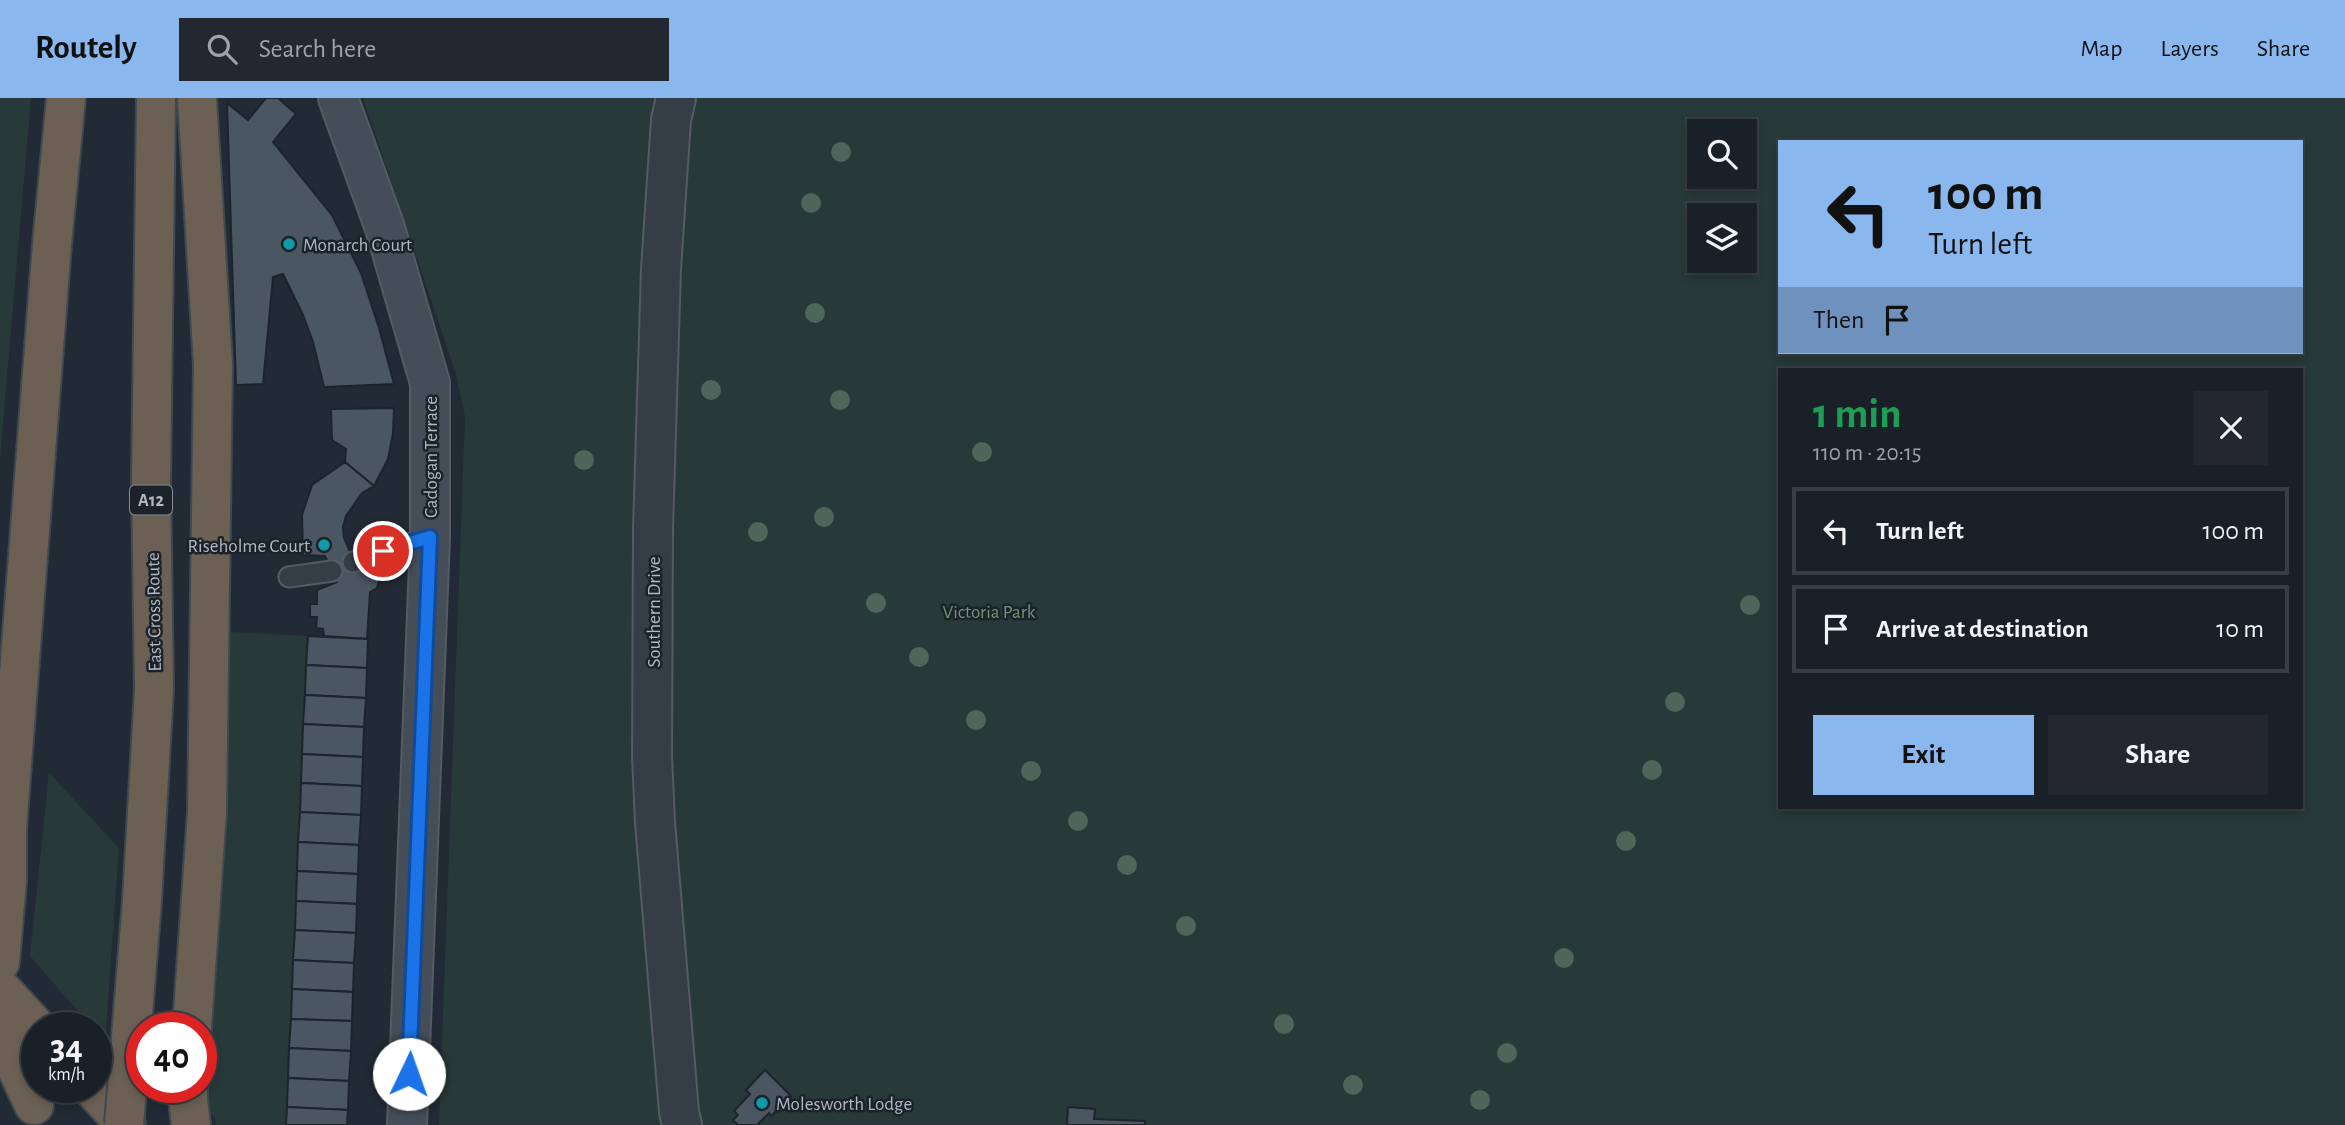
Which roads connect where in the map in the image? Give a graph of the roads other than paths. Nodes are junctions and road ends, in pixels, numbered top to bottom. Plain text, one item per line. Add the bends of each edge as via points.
1 (66, 98) edge
2 (156, 98) edge
3 (197, 98) edge
4 (338, 98) edge
5 (676, 98) edge
6 (430, 537) junction
7 (353, 562) dead end
8 (332, 571) dead end
9 (289, 577) dead end
10 (3, 833) edge
11 (0, 962) edge
12 (0, 988) edge
13 (22, 1012) edge
14 (193, 1012) edge
15 (0, 1019) edge
16 (0, 1070) edge
17 (105, 1103) edge
18 (189, 1103) edge
19 (43, 1115) edge
20 (125, 1125) edge
21 (191, 1125) edge
22 (407, 1125) edge
23 (682, 1125) edge

1 - 10 highway
2 - 20 highway, East Cross Route / A12, bridge via 151,482 154,689
3 - 14 highway via 213,365 207,812
4 - 6 street, Cadogan Terrace via 385,228 430,383
5 - 23 street, Southern Drive via 661,283 652,756
6 - 7 lane
6 - 22 street, Cadogan Terrace
8 - 9 lane
10 - 11 highway via 7,881
12 - 13 highway
15 - 19 highway via 8,1049
16 - 19 highway
17 - 20 highway
18 - 21 highway

